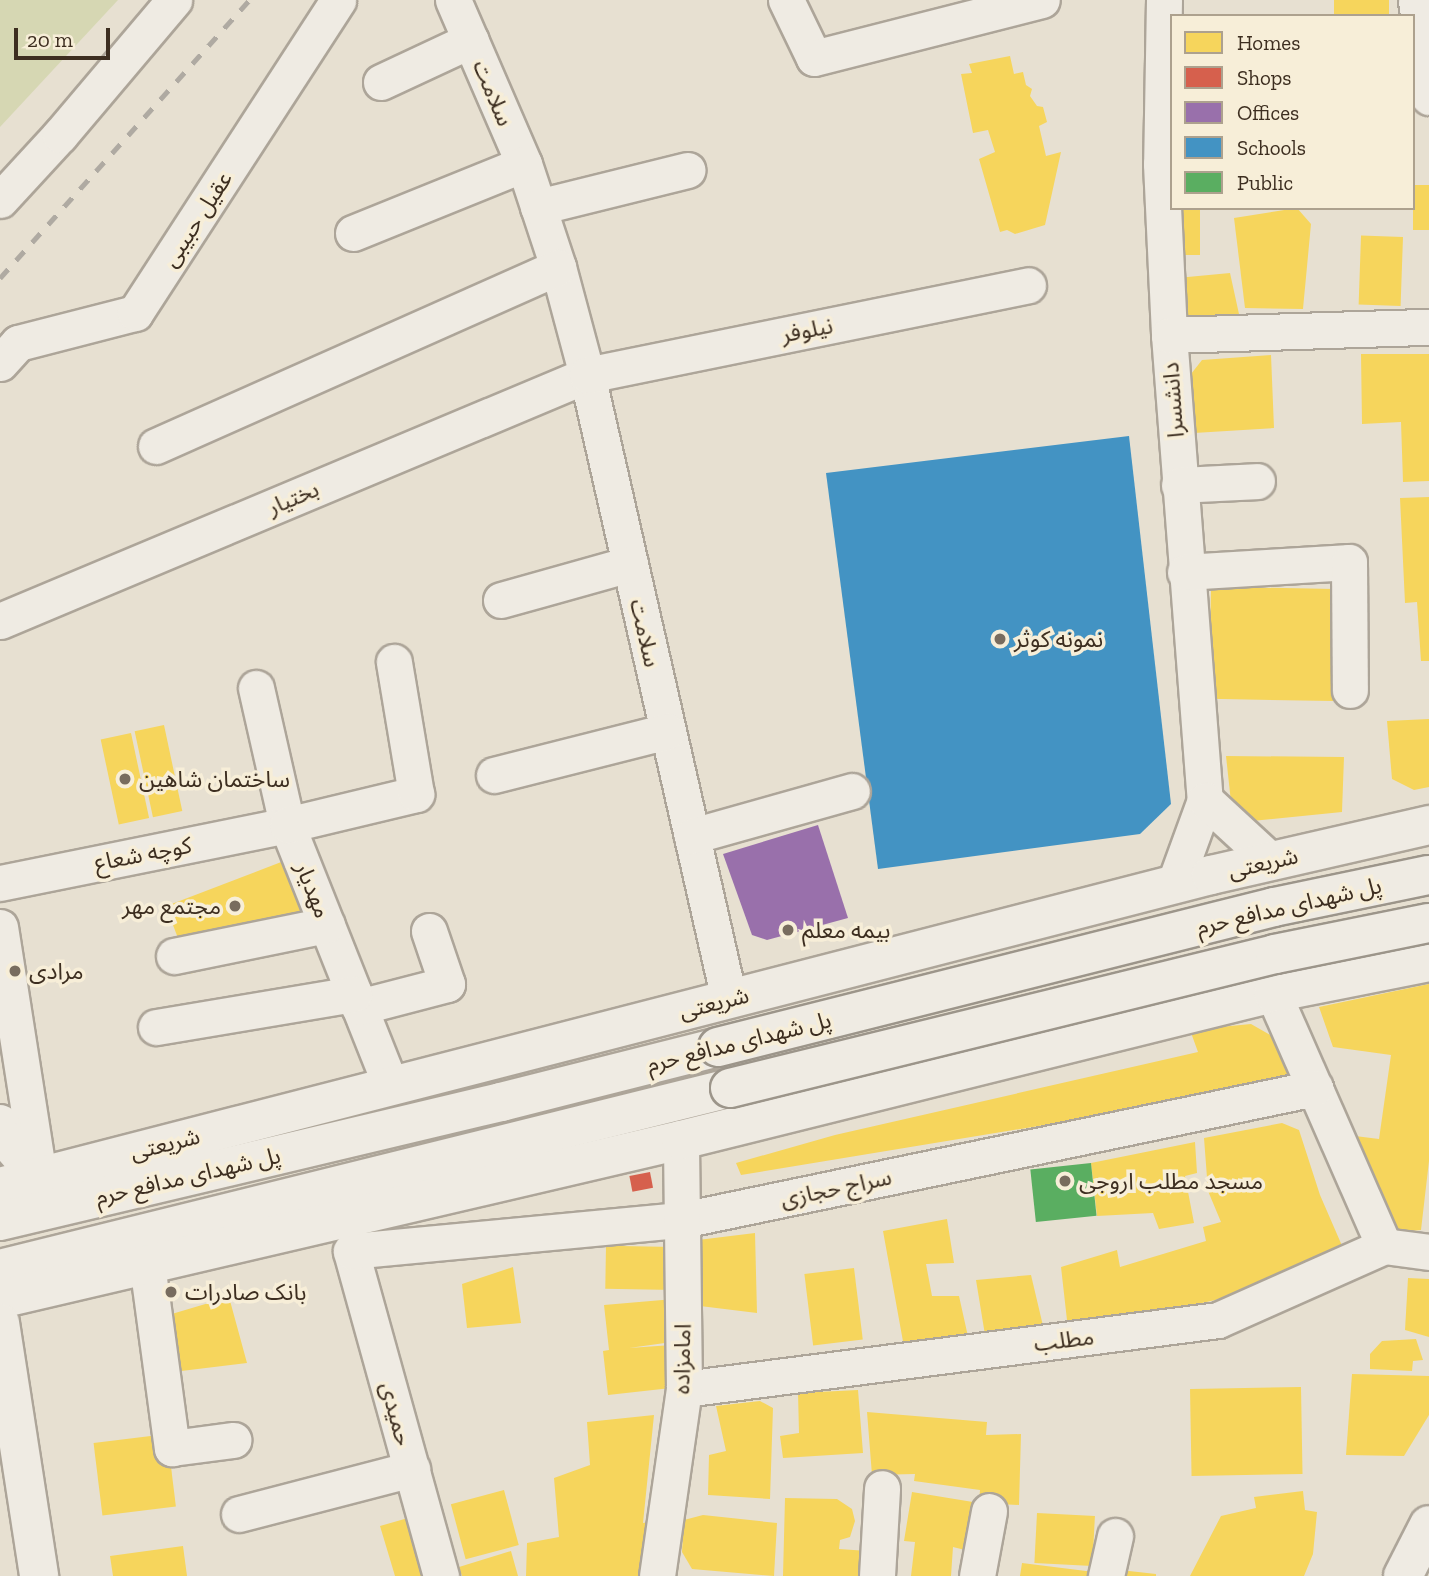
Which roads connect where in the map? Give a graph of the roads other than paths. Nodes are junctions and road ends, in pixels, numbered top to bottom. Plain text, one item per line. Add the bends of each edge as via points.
1 (174, 0) edge
2 (338, 0) edge
3 (453, 0) edge
4 (786, 0) edge
5 (1042, 0) edge
6 (1164, 0) edge
7 (1416, 0) edge
8 (471, 40) junction
9 (381, 82) dead end
10 (1429, 97) edge
11 (524, 164) junction
12 (687, 170) dead end
13 (0, 200) edge
14 (538, 207) junction
15 (353, 233) dead end
16 (558, 267) junction
17 (1028, 285) dead end
18 (1429, 327) edge
19 (1169, 335) junction
20 (0, 363) edge
21 (587, 375) junction
22 (156, 446) dead end
23 (1258, 481) dead end
24 (1179, 485) junction
25 (630, 564) junction
26 (1185, 572) junction
27 (501, 600) dead end
28 (0, 621) edge
29 (394, 662) dead end
30 (256, 688) dead end
31 (1350, 690) dead end
32 (668, 731) junction
33 (494, 775) dead end
34 (852, 791) dead end
35 (1205, 800) junction
36 (287, 825) junction
37 (1429, 825) edge
38 (692, 836) junction
39 (1271, 861) junction
40 (1211, 875) junction
41 (1429, 875) edge
42 (0, 883) edge
43 (1174, 885) junction
44 (1127, 898) junction
45 (1429, 923) edge
46 (327, 925) junction
47 (0, 927) edge
48 (429, 932) dead end
49 (174, 956) dead end
50 (1429, 962) edge
51 (1273, 993) junction
52 (729, 999) junction
53 (357, 1001) junction
54 (1151, 1024) junction
55 (156, 1027) dead end
56 (391, 1086) junction
57 (1315, 1088) junction
58 (0, 1124) edge
59 (681, 1140) junction
60 (0, 1187) edge
61 (43, 1193) junction
62 (682, 1220) junction
63 (0, 1221) edge
64 (1384, 1245) junction
65 (351, 1251) joint
66 (1429, 1252) edge
67 (147, 1264) junction
68 (2, 1299) edge
69 (4, 1386) edge
70 (684, 1389) junction
71 (233, 1440) dead end
72 (9, 1445) edge
73 (412, 1469) junction
74 (882, 1488) dead end
75 (989, 1511) dead end
76 (239, 1514) dead end
77 (1429, 1525) edge
78 (1115, 1536) dead end
79 (39, 1576) edge
80 (441, 1576) edge
81 (657, 1576) edge
82 (877, 1576) edge
83 (977, 1576) edge
84 (1106, 1576) edge
85 (1403, 1576) edge

1 - 13 street
2 - 20 street, عقیل حبیبی via 135,313 18,343
3 - 8 street, سلامت
4 - 5 street via 814,58
6 - 19 street, دانشسرا via 1161,164
7 - 10 street
8 - 9 street
8 - 11 street, سلامت
11 - 14 street, سلامت
11 - 15 street
12 - 14 street
14 - 16 street, سلامت
16 - 21 street, سلامت
16 - 22 street
17 - 21 street, نیلوفر
18 - 19 street
19 - 24 street, دانشسرا
21 - 25 street, سلامت
21 - 28 street, بختیار
23 - 24 street
24 - 26 street, دانشسرا
25 - 27 street
25 - 32 street, سلامت
26 - 31 street via 1349,562
26 - 35 street, دانشسرا
29 - 36 street, کوچه شعاع via 416,794
30 - 36 street, مهدیار
32 - 33 street
32 - 38 street, سلامت
34 - 38 street
35 - 39 street
35 - 43 street, دانشسرا
36 - 42 street, کوچه شعاع
36 - 46 street, مهدیار
37 - 39 main road, شریعتی
38 - 52 street, سلامت
39 - 40 main road, شریعتی
40 - 43 main road, شریعتی
40 - 51 main road via 1205,908 1216,946 1228,961
41 - 61 main road, پل شهدای مدافع حرم, bridge via 1274,907 501,1102
43 - 44 main road, شریعتی
44 - 52 main road, شریعتی
44 - 54 main road via 1144,914 1161,947 1161,989
45 - 68 main road, پل شهدای مدافع حرم, bridge via 1275,954 63,1253
46 - 49 street
46 - 53 street, مهدیار
47 - 61 street
48 - 53 street via 447,984
50 - 51 main road
51 - 54 main road
51 - 57 street
52 - 56 main road, شریعتی
53 - 55 street
53 - 56 street, مهدیار
54 - 59 main road
56 - 61 main road, شریعتی
57 - 62 street, سراج حجازی
57 - 64 street
58 - 61 main road
59 - 62 street, امامزاده
59 - 67 main road
60 - 61 main road, شریعتی
61 - 63 main road, شریعتی
62 - 65 street, سراج حجازی
62 - 70 street, امامزاده
64 - 66 street
64 - 70 street, مطلب via 1217,1320
65 - 73 street, حمیدی
67 - 68 main road
67 - 71 street via 172,1448
68 - 69 main road
69 - 72 main road
70 - 81 street, امامزاده
72 - 79 main road
73 - 76 street
73 - 80 street, حمیدی
74 - 82 street
75 - 83 street
77 - 85 main road
78 - 84 street

